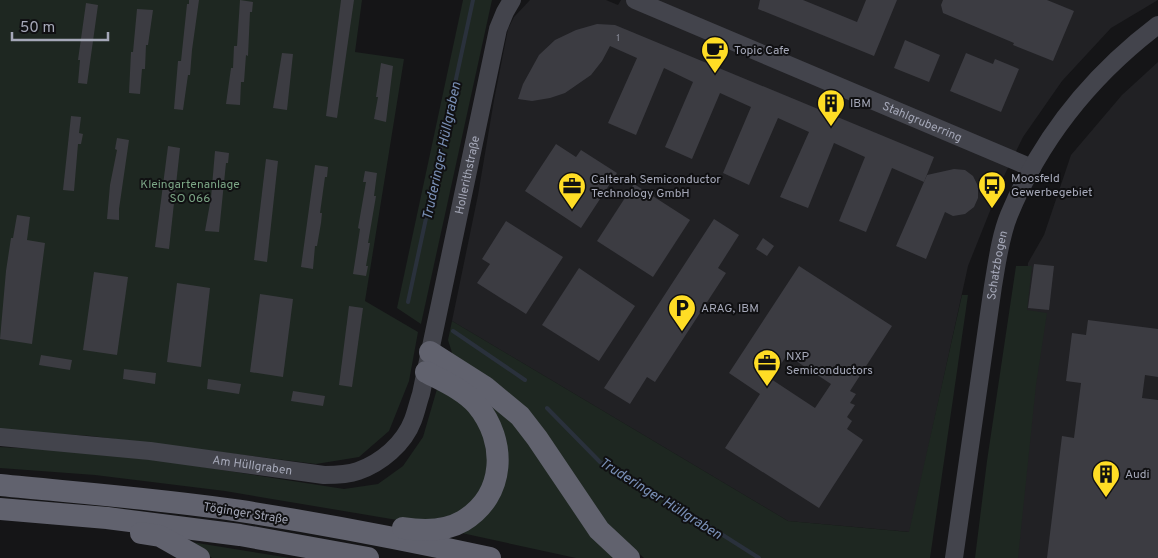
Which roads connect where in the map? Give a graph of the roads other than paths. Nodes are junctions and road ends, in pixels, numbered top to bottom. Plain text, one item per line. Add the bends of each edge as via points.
1 (512, 0) edge
2 (642, 3) edge
3 (1158, 25) edge
4 (1032, 168) junction
5 (428, 362) junction
6 (0, 438) edge
7 (0, 485) edge
8 (0, 510) edge
9 (270, 516) junction
10 (107, 518) junction
11 (200, 558) edge
12 (368, 558) edge
13 (490, 558) edge
14 (629, 558) edge
15 (954, 558) edge

1 - 5 main road, Hollerithstraße via 498,29
2 - 4 main road, Stahlgruberring
3 - 4 main road, Schatzbogen via 1109,66 1068,111
4 - 15 main road, Schatzbogen via 1008,217 999,253
5 - 6 main road, Am Hüllgraben via 413,422 393,450 357,472 316,474 150,451
5 - 9 highway via 476,404 491,426 498,449 498,473 491,492 477,510 462,522 436,530 413,530 307,512
5 - 14 highway via 485,387 520,416 599,530
7 - 9 highway, Töginger Straße
8 - 10 highway, Töginger Straße
9 - 13 highway, Töginger Straße
10 - 11 highway via 125,530 160,536
10 - 12 highway, Töginger Straße via 240,535

